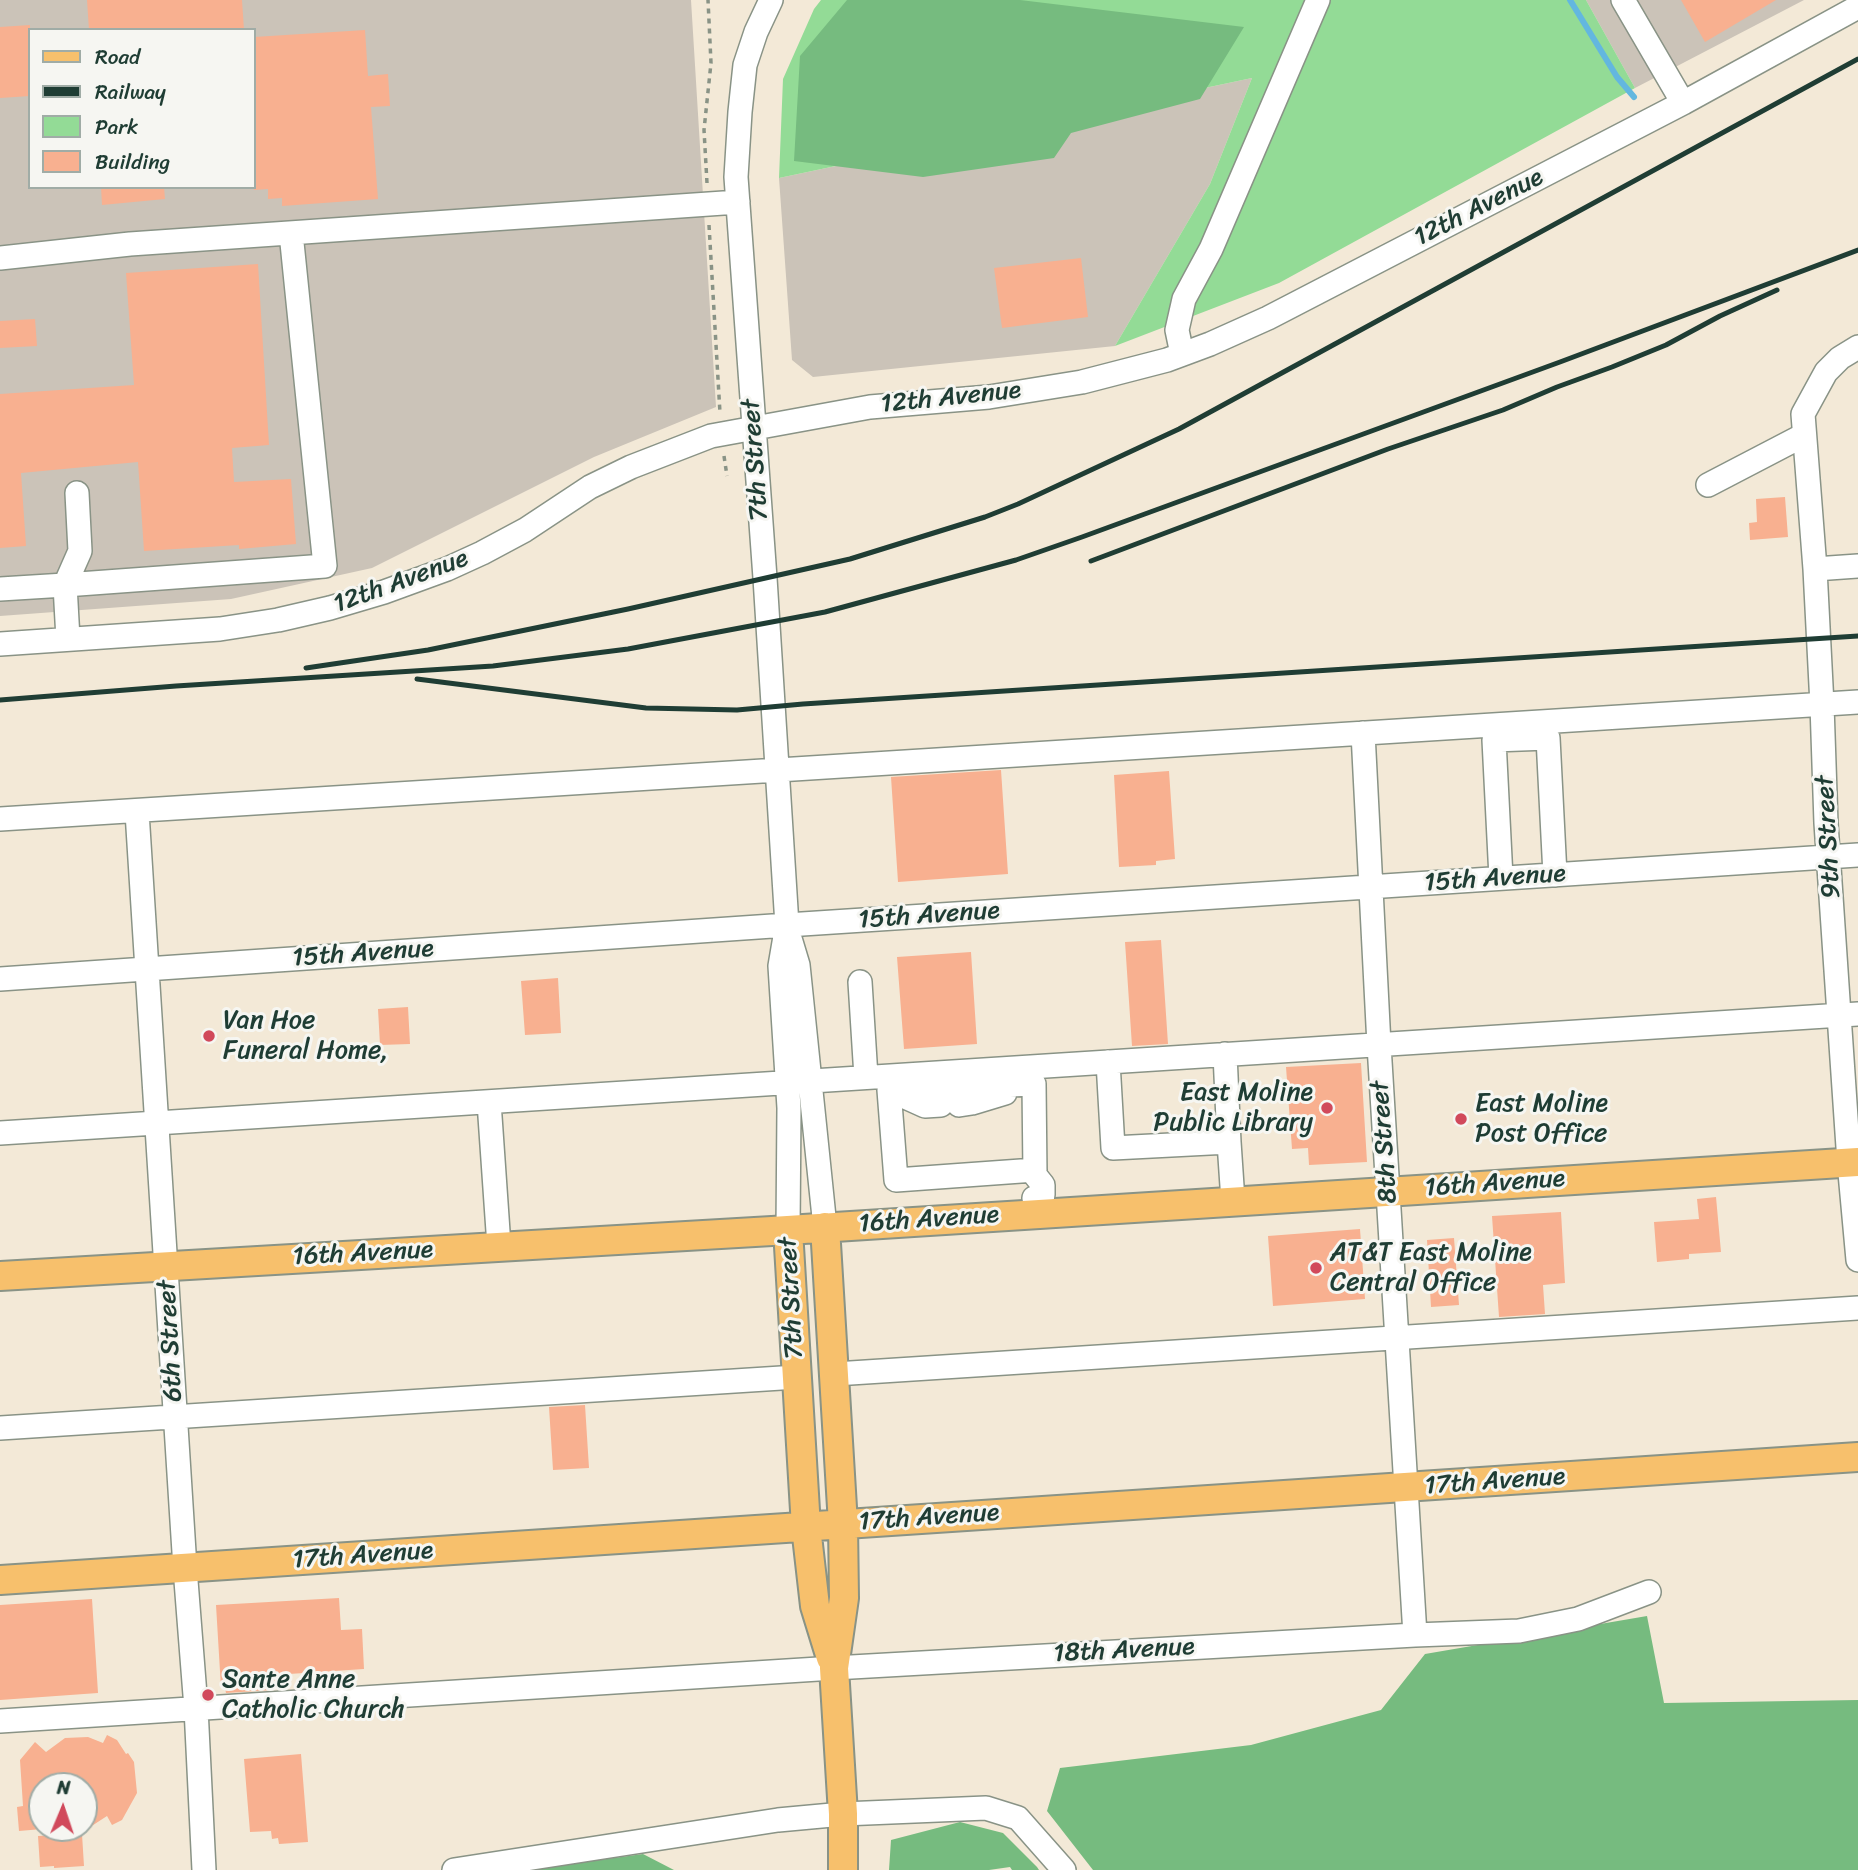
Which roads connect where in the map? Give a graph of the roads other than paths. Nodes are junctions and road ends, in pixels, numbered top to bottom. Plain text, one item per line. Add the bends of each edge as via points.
1 (771, 0) edge
2 (1318, 0) edge
3 (1623, 0) edge
4 (1858, 7) edge
5 (1683, 103) junction
6 (738, 202) junction
7 (291, 233) junction
8 (0, 258) edge
9 (1858, 347) edge
10 (1182, 354) junction
11 (1803, 424) junction
12 (754, 428) junction
13 (1708, 485) dead end
14 (77, 493) dead end
15 (1858, 566) edge
16 (1815, 569) junction
17 (65, 585) junction
18 (0, 589) edge
19 (68, 639) junction
20 (0, 644) edge
21 (1858, 702) edge
22 (1822, 705) junction
23 (1363, 733) junction
24 (778, 770) junction
25 (137, 812) junction
26 (0, 819) edge
27 (1858, 855) edge
28 (1829, 857) junction
29 (1555, 875) junction
30 (1502, 878) junction
31 (1370, 887) junction
32 (787, 925) junction
33 (146, 969) junction
34 (0, 979) edge
35 (860, 982) dead end
36 (1849, 1015) edge
37 (1379, 1045) junction
38 (1225, 1054) junction
39 (1108, 1062) junction
40 (866, 1077) junction
41 (787, 1083) junction
42 (1034, 1084) junction
43 (811, 1087) junction
44 (888, 1090) junction
45 (489, 1102) junction
46 (157, 1123) junction
47 (0, 1133) edge
48 (1229, 1142) junction
49 (1854, 1162) edge
50 (1035, 1172) junction
51 (1388, 1191) junction
52 (1233, 1201) junction
53 (1034, 1206) junction
54 (825, 1227) junction
55 (788, 1230) junction
56 (499, 1246) junction
57 (1858, 1260) edge
58 (167, 1265) junction
59 (0, 1276) edge
60 (1858, 1308) edge
61 (1398, 1338) junction
62 (835, 1374) junction
63 (797, 1377) junction
64 (176, 1417) junction
65 (0, 1428) edge
66 (1858, 1457) edge
67 (1407, 1488) junction
68 (844, 1524) junction
69 (806, 1527) junction
70 (185, 1568) junction
71 (0, 1580) edge
72 (1649, 1592) dead end
73 (1415, 1635) junction
74 (834, 1668) junction
75 (196, 1708) junction
76 (0, 1721) edge
77 (843, 1814) junction
78 (204, 1870) edge
79 (454, 1870) edge
80 (843, 1870) edge
81 (1065, 1870) edge

1 - 6 street, 7th Street via 745,65
2 - 10 street via 1211,249 1184,299 1177,330
3 - 5 street
4 - 5 street, 12th Avenue
5 - 10 street, 12th Avenue via 1268,318
6 - 7 street
6 - 12 street, 7th Street
7 - 8 street
7 - 17 street via 325,566
9 - 11 street via 1826,372
10 - 12 street, 12th Avenue via 1082,382 989,397 870,407
11 - 13 street
11 - 16 street, 9th Street
12 - 19 street, 12th Avenue via 710,436 631,467 482,553 384,592 304,614 220,629
12 - 24 street, 7th Street
14 - 17 street via 80,551
15 - 16 street
16 - 22 street, 9th Street
17 - 18 street
17 - 19 street
19 - 20 street, 12th Avenue
21 - 22 street
22 - 23 street
22 - 28 street, 9th Street
23 - 24 street
23 - 31 street, 8th Street
24 - 25 street
24 - 32 street, 7th Street
25 - 26 street
25 - 33 street, 6th Street
27 - 28 street, 15th Avenue
28 - 29 street, 15th Avenue
28 - 36 street, 9th Street
29 - 30 street, 15th Avenue
29 - 30 street via 1548,738 1494,740
30 - 31 street, 15th Avenue
31 - 32 street, 15th Avenue
31 - 37 street, 8th Street
32 - 33 street, 15th Avenue
32 - 41 street, 7th Street via 780,966
32 - 43 street, 7th Street via 798,965
33 - 34 street, 15th Avenue
33 - 46 street, 6th Street
35 - 40 street
36 - 37 street
36 - 49 street, 9th Street
37 - 38 street
37 - 51 street, 8th Street
38 - 39 street
38 - 48 street
39 - 40 street
39 - 48 street via 1113,1148
40 - 43 street
41 - 43 street
41 - 45 street
41 - 55 street, 7th Street
42 - 44 street
42 - 44 street via 950,1105 925,1106
42 - 50 street
43 - 44 street
43 - 54 street, 7th Street
44 - 50 street via 896,1180
45 - 46 street
45 - 56 street
46 - 47 street
46 - 58 street, 6th Street
48 - 52 street
49 - 51 main road, 16th Avenue
49 - 57 street, 9th Street
50 - 53 street via 1043,1185
51 - 52 main road, 16th Avenue
51 - 61 street, 8th Street
52 - 53 main road, 16th Avenue
53 - 54 main road, 16th Avenue
54 - 55 main road, 16th Avenue
54 - 62 main road, 7th Street
55 - 56 main road, 16th Avenue
55 - 63 main road, 7th Street
56 - 58 main road, 16th Avenue
58 - 59 main road, 16th Avenue
58 - 64 street, 6th Street
60 - 61 street
61 - 62 street
61 - 67 street, 8th Street
62 - 68 main road, 7th Street
63 - 64 street
63 - 69 main road, 7th Street
64 - 65 street
64 - 70 street, 6th Street
66 - 67 main road, 17th Avenue
67 - 68 main road, 17th Avenue
67 - 73 street, 8th Street
68 - 69 main road, 17th Avenue
68 - 74 main road, 7th Street via 844,1598
69 - 70 main road, 17th Avenue
69 - 74 main road, 7th Street via 816,1606
70 - 71 main road, 17th Avenue
70 - 75 street, 6th Street
72 - 73 street, 18th Avenue via 1578,1619 1518,1631
73 - 74 street, 18th Avenue
74 - 75 street, 18th Avenue
74 - 77 main road, 7th Street
75 - 76 street, 18th Avenue
75 - 78 street, 6th Street
77 - 79 street
77 - 80 main road, 7th Street
77 - 81 street via 986,1808 1018,1818

